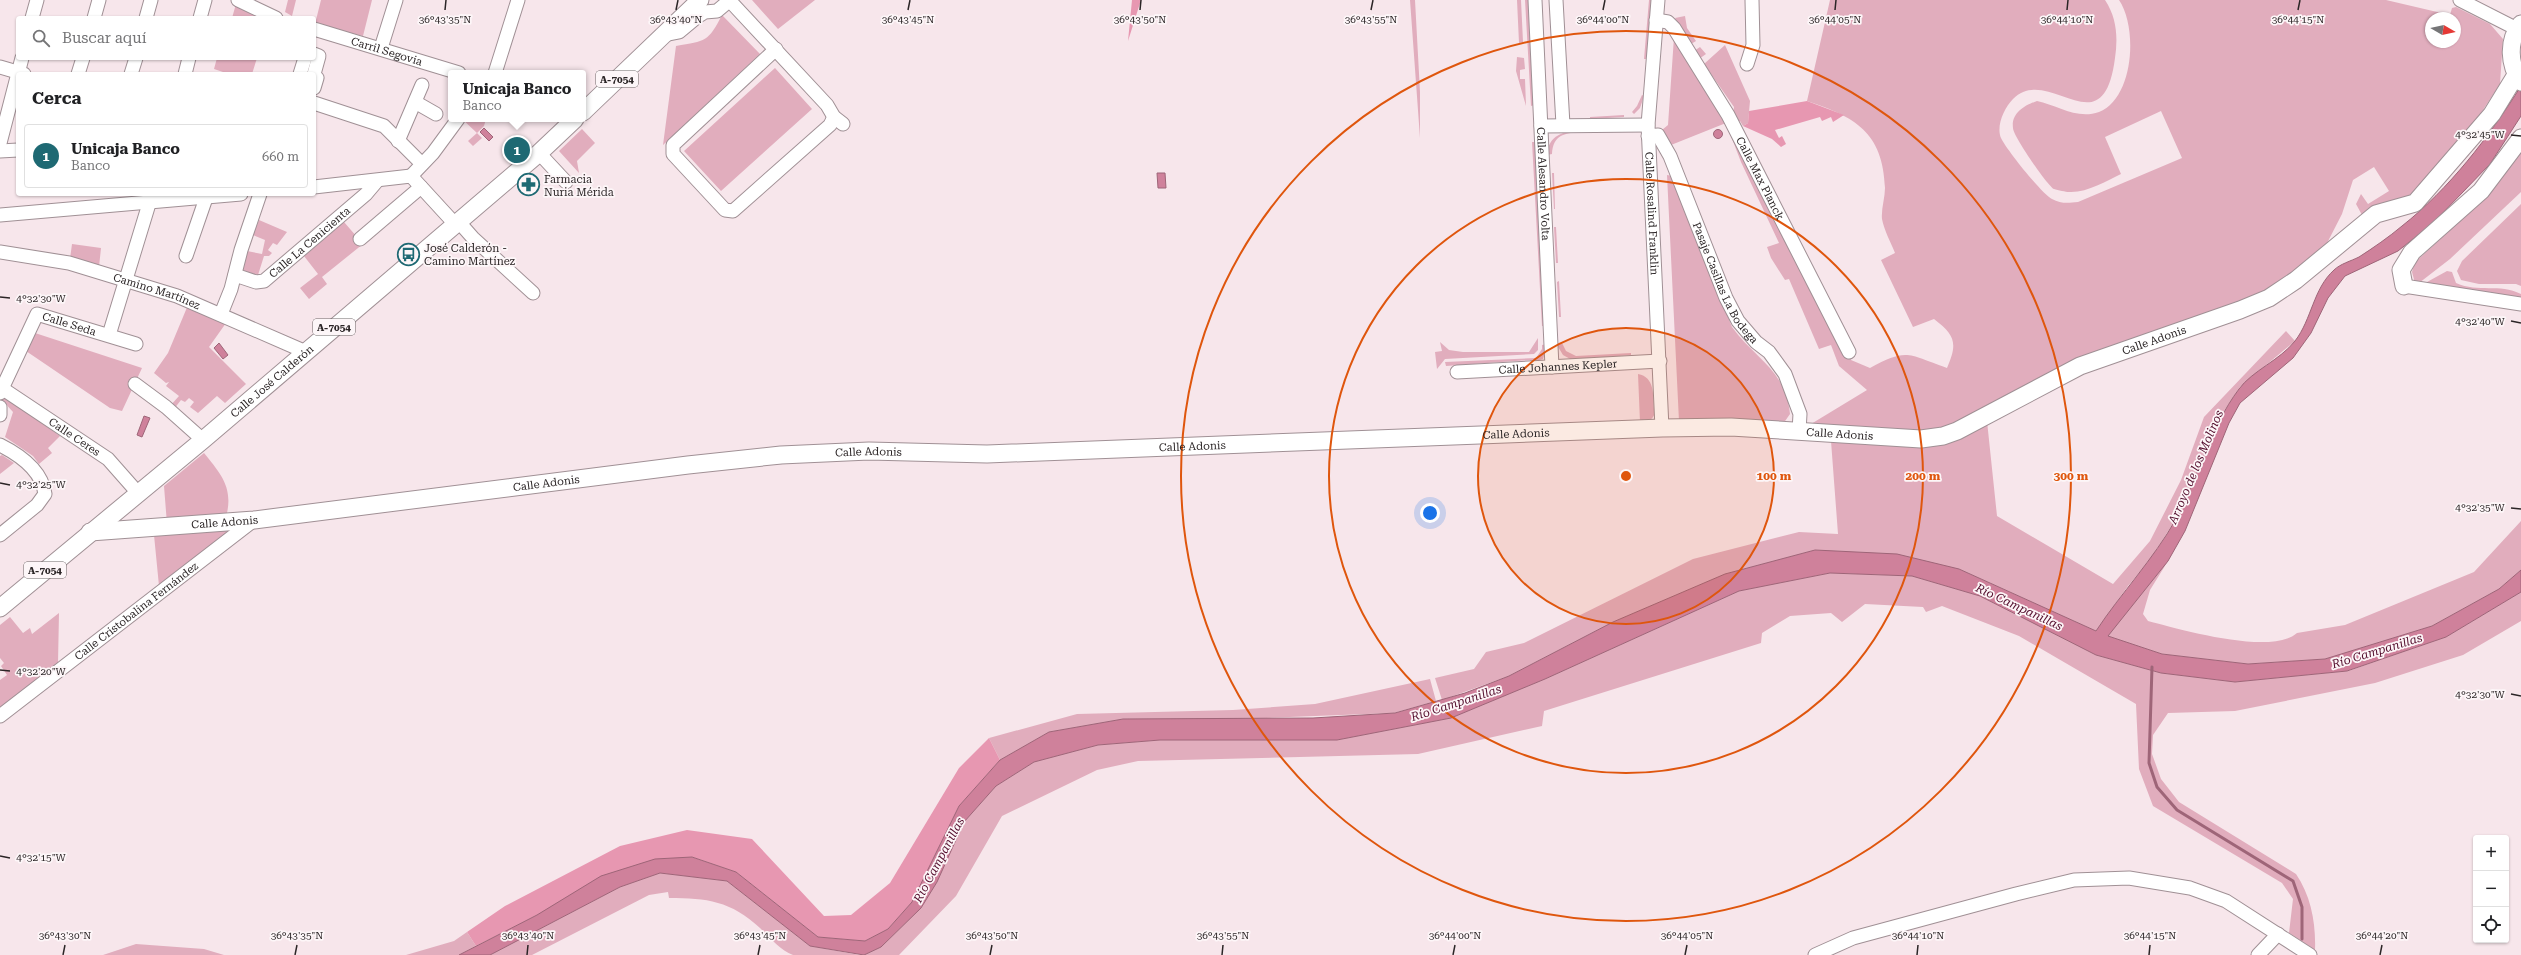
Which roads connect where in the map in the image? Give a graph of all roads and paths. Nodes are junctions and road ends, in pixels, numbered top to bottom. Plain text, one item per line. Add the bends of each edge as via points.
1 (37, 0) edge
2 (99, 0) edge
3 (151, 0) edge
4 (205, 0) edge
5 (238, 0) edge
6 (396, 0) edge
7 (518, 0) edge
8 (700, 0) edge
9 (730, 0) edge
10 (1535, 0) edge
11 (1556, 0) edge
12 (1658, 0) edge
13 (1752, 0) edge
14 (2460, 0) edge
15 (33, 16) edge
16 (95, 16) edge
17 (147, 16) edge
18 (201, 16) edge
19 (272, 16) edge
20 (1656, 20) junction
21 (2519, 26) edge
22 (316, 30) edge
23 (664, 35) junction
24 (381, 48) junction
25 (776, 49) junction
26 (22, 60) edge
27 (82, 60) edge
28 (136, 60) edge
29 (188, 60) edge
30 (304, 60) edge
31 (316, 60) edge
32 (1747, 64) dead end
33 (0, 67) edge
34 (451, 70) edge
35 (496, 70) edge
36 (18, 72) edge
37 (21, 72) edge
38 (79, 72) edge
39 (132, 72) edge
40 (186, 72) edge
41 (301, 72) edge
42 (314, 72) edge
43 (2518, 78) edge
44 (422, 86) dead end
45 (16, 90) edge
46 (415, 102) junction
47 (316, 104) edge
48 (586, 109) edge
49 (436, 114) dead end
50 (456, 122) edge
51 (572, 122) edge
52 (1563, 125) junction
53 (1541, 126) junction
54 (1648, 130) junction
55 (2521, 138) edge
56 (398, 140) junction
57 (0, 143) edge
58 (16, 150) edge
59 (0, 151) edge
60 (539, 153) junction
61 (422, 164) junction
62 (411, 176) junction
63 (377, 181) junction
64 (566, 182) dead end
65 (316, 187) edge
66 (421, 187) junction
67 (224, 196) edge
68 (259, 196) edge
69 (151, 198) edge
70 (206, 198) junction
71 (0, 215) edge
72 (457, 223) junction
73 (360, 239) dead end
74 (0, 252) edge
75 (186, 256) dead end
76 (235, 275) junction
77 (126, 281) junction
78 (2404, 286) joint
79 (533, 293) dead end
80 (2521, 304) edge
81 (221, 314) junction
82 (109, 335) junction
83 (136, 344) dead end
84 (306, 352) junction
85 (1849, 352) dead end
86 (1660, 361) junction
87 (1552, 367) junction
88 (1457, 372) dead end
89 (135, 384) dead end
90 (1, 391) edge
91 (0, 407) edge
92 (0, 415) edge
93 (1662, 428) junction
94 (1799, 431) junction
95 (203, 440) junction
96 (0, 445) edge
97 (138, 493) junction
98 (254, 520) junction
99 (90, 532) junction
100 (0, 535) edge
101 (2, 605) edge
102 (0, 716) edge
103 (2278, 934) junction
104 (1815, 955) edge
105 (2258, 955) edge
106 (2310, 955) edge

1 - 15 street
2 - 16 street
3 - 17 street
4 - 18 street
5 - 19 street
6 - 24 street
7 - 35 street
8 - 23 main road, A-7054
9 - 23 street via 717,11 705,12 680,32
9 - 25 street
10 - 53 street, Calle Alesandro Volta
11 - 52 street, Calle Alesandro Volta
12 - 20 street, Calle Rosalind Franklin
13 - 32 street via 1753,45
14 - 21 street
20 - 54 street, Calle Rosalind Franklin
20 - 85 street, Calle Max Planck via 1668,22 1674,28 1728,115
21 - 43 main road via 2511,49 2511,60
22 - 24 street, Carril Segovia
23 - 48 main road, A-7054
24 - 34 street, Carril Segovia
25 - 25 street via 839,120 830,125 733,211 725,210 673,154 673,145
26 - 37 street
27 - 38 street
28 - 39 street
29 - 40 street
30 - 41 street
31 - 42 street
33 - 36 street
43 - 94 main road, Calle Adonis via 2492,114 2415,202 2376,214 2296,280 2269,298 2080,366 1943,436 1921,438
44 - 46 street
45 - 57 street
46 - 49 street
46 - 56 street
47 - 56 street via 384,126
50 - 61 street via 434,153
51 - 60 main road, Calle José Calderón / A-7054
52 - 53 street
52 - 54 street
53 - 87 street, Calle Alesandro Volta
54 - 86 street, Calle Rosalind Franklin
54 - 94 street, Pasaje Casillas La Bodega via 1658,135 1670,156 1726,298 1738,321 1756,342 1769,352 1785,374 1800,414
55 - 78 main road via 2481,191 2412,252 2401,270
56 - 61 street
58 - 59 street
60 - 64 street
60 - 72 main road, Calle José Calderón / A-7054
61 - 62 street
62 - 63 street
62 - 66 street
63 - 65 street
63 - 76 street, Calle La Cenicienta via 366,194 264,282
66 - 72 street
66 - 73 street
67 - 70 street
68 - 76 street
69 - 70 street
69 - 71 street
69 - 77 street
70 - 75 street
72 - 79 street
72 - 84 main road, Calle José Calderón / A-7054
74 - 77 street, Camino Martínez via 69,263
76 - 81 street
77 - 81 street, Camino Martínez via 177,296
77 - 82 street
78 - 80 street
81 - 84 street, Camino Martínez
82 - 83 street, Calle Seda
82 - 90 street, Calle Seda via 37,314
84 - 95 main road, Calle José Calderón / A-7054
86 - 87 street, Calle Johannes Kepler
86 - 93 street, Calle Rosalind Franklin
87 - 88 street, Calle Johannes Kepler
89 - 95 street
90 - 97 street, Calle Ceres via 108,459
91 - 92 street
93 - 94 main road, Calle Adonis via 1731,427
93 - 98 main road, Calle Adonis via 988,454 869,451 781,455
95 - 97 main road, Calle José Calderón / A-7054
96 - 100 street via 21,458 35,472 43,483 44,494 38,505
97 - 99 main road, Calle José Calderón / A-7054
98 - 99 main road, Calle Adonis
98 - 102 street, Calle Cristobalina Fernández
99 - 101 main road, Calle José Calderón / A-7054
103 - 104 street via 2226,901 2190,888 2129,878 2074,880 1853,938
103 - 105 street
103 - 106 street

